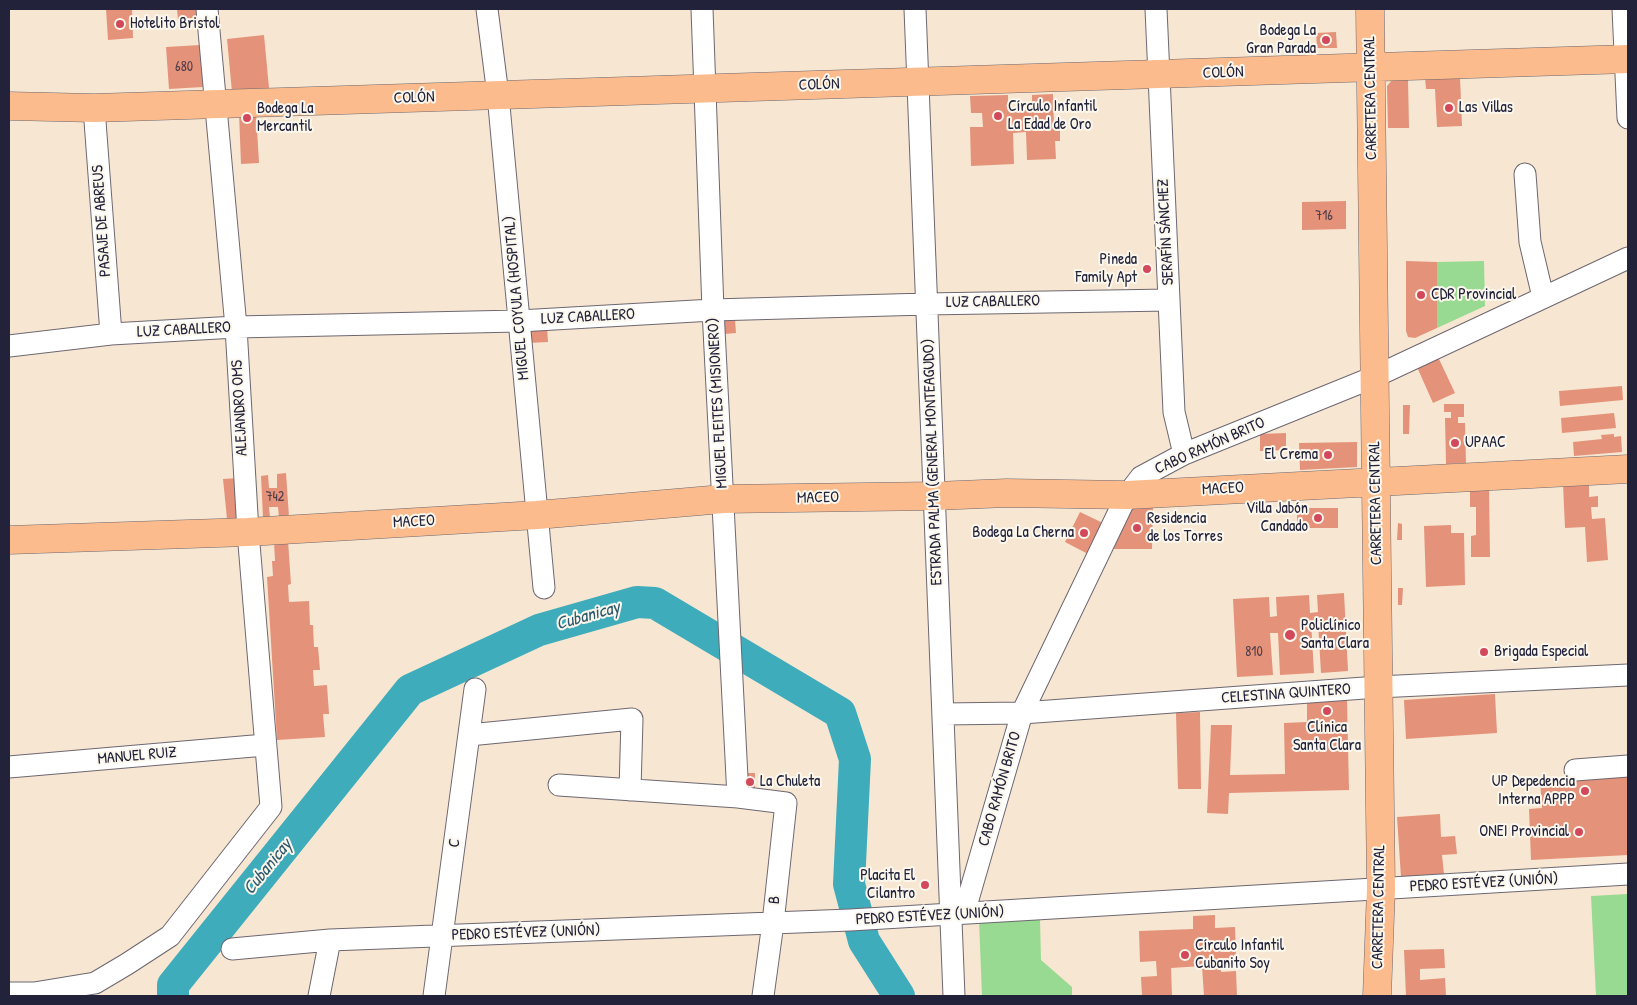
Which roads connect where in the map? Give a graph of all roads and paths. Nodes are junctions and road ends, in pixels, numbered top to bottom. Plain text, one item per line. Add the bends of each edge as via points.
1 (207, 9) edge
2 (488, 9) edge
3 (702, 9) edge
4 (916, 9) edge
5 (1156, 9) edge
6 (1370, 9) edge
7 (1623, 9) edge
8 (1627, 59) edge
9 (1371, 68) junction
10 (1159, 74) junction
11 (918, 82) junction
12 (705, 89) junction
13 (498, 95) junction
14 (216, 104) junction
15 (9, 106) edge
16 (94, 108) junction
17 (1628, 118) edge
18 (1525, 174) dead end
19 (1628, 258) edge
20 (1543, 298) junction
21 (1169, 300) junction
22 (926, 304) junction
23 (713, 310) junction
24 (519, 321) junction
25 (236, 327) junction
26 (111, 334) junction
27 (9, 346) edge
28 (1374, 376) junction
29 (1184, 454) junction
30 (1628, 468) edge
31 (1376, 481) junction
32 (1127, 495) junction
33 (935, 496) junction
34 (724, 499) junction
35 (537, 515) junction
36 (248, 532) junction
37 (9, 540) edge
38 (544, 588) dead end
39 (1628, 675) edge
40 (1378, 687) junction
41 (476, 689) dead end
42 (1022, 713) junction
43 (943, 714) junction
44 (470, 735) junction
45 (264, 745) junction
46 (1628, 766) edge
47 (9, 767) edge
48 (1575, 770) dead end
49 (559, 785) dead end
50 (630, 790) junction
51 (738, 797) junction
52 (1628, 874) edge
53 (1381, 889) junction
54 (957, 914) junction
55 (773, 924) junction
56 (442, 936) junction
57 (330, 940) junction
58 (232, 949) dead end
59 (9, 994) edge
60 (34, 994) edge
61 (319, 996) edge
62 (434, 996) edge
63 (763, 996) edge
64 (954, 996) edge
65 (1377, 996) edge

1 - 14 street, ALEJANDRO OMS
2 - 13 street, MIGUEL COYULA (HOSPITAL)
3 - 12 street, MIGUEL FLEITES (MISIONERO)
4 - 11 street, ESTRADA PALMA (GENERAL MONTEAGUDO)
5 - 10 street, SERAFÍN SÁNCHEZ
6 - 9 main road, CARRETERA CENTRAL
7 - 8 street
8 - 9 main road, COLÓN
8 - 17 street
9 - 10 main road, COLÓN
9 - 28 main road, CARRETERA CENTRAL
10 - 11 main road, COLÓN
10 - 21 street, SERAFÍN SÁNCHEZ
11 - 12 main road, COLÓN
11 - 22 street, ESTRADA PALMA (GENERAL MONTEAGUDO)
12 - 13 main road, COLÓN
12 - 23 street, MIGUEL FLEITES (MISIONERO)
13 - 14 main road, COLÓN
13 - 24 street, MIGUEL COYULA (HOSPITAL)
14 - 16 main road, COLÓN
14 - 25 street, ALEJANDRO OMS
15 - 16 main road, COLÓN
16 - 26 street, PASAJE DE ABREUS
18 - 20 street via 1530,242
19 - 20 street, CABO RAMÓN BRITO
20 - 28 street, CABO RAMÓN BRITO
21 - 22 street, LUZ CABALLERO
21 - 29 street, SERAFÍN SÁNCHEZ via 1174,412
22 - 23 street, LUZ CABALLERO
22 - 33 street, ESTRADA PALMA (GENERAL MONTEAGUDO)
23 - 24 street, LUZ CABALLERO
23 - 34 street, MIGUEL FLEITES (MISIONERO)
24 - 25 street, LUZ CABALLERO
24 - 35 street, MIGUEL COYULA (HOSPITAL)
25 - 26 street, LUZ CABALLERO
25 - 36 street, ALEJANDRO OMS
26 - 27 street, LUZ CABALLERO
28 - 29 street, CABO RAMÓN BRITO
28 - 31 main road, CARRETERA CENTRAL
29 - 32 street, CABO RAMÓN BRITO via 1141,477
30 - 31 main road, MACEO
31 - 32 main road, MACEO
31 - 40 main road, CARRETERA CENTRAL
32 - 33 main road, MACEO via 1007,493
32 - 42 street, CABO RAMÓN BRITO
33 - 34 main road, MACEO
33 - 43 street, ESTRADA PALMA (GENERAL MONTEAGUDO)
34 - 35 main road, MACEO
34 - 51 street, MIGUEL FLEITES (MISIONERO)
35 - 36 main road, MACEO
35 - 38 street, MIGUEL COYULA (HOSPITAL)
36 - 37 main road, MACEO
36 - 45 street, ALEJANDRO OMS
39 - 40 street, CELESTINA QUINTERO
40 - 42 street, CELESTINA QUINTERO
40 - 53 main road, CARRETERA CENTRAL
41 - 44 street, C
42 - 43 street, CELESTINA QUINTERO
42 - 54 street, CABO RAMÓN BRITO
43 - 54 street, ESTRADA PALMA (GENERAL MONTEAGUDO)
44 - 50 street via 632,719
44 - 56 street, C
45 - 47 street, MANUEL RUIZ
45 - 60 street, ALEJANDRO OMS via 271,808 170,936 95,983
46 - 48 street
49 - 50 street
50 - 51 street
51 - 55 street, B via 786,803
52 - 53 street, PEDRO ESTÉVEZ (UNIÓN)
53 - 54 street, PEDRO ESTÉVEZ (UNIÓN)
53 - 65 main road, CARRETERA CENTRAL
54 - 55 street, PEDRO ESTÉVEZ (UNIÓN)
54 - 64 street, ESTRADA PALMA (GENERAL MONTEAGUDO)
55 - 56 street, PEDRO ESTÉVEZ (UNIÓN)
55 - 63 street, B
56 - 57 street, PEDRO ESTÉVEZ (UNIÓN)
56 - 62 street, C
57 - 58 street, PEDRO ESTÉVEZ (UNIÓN)
57 - 61 street
59 - 60 street

